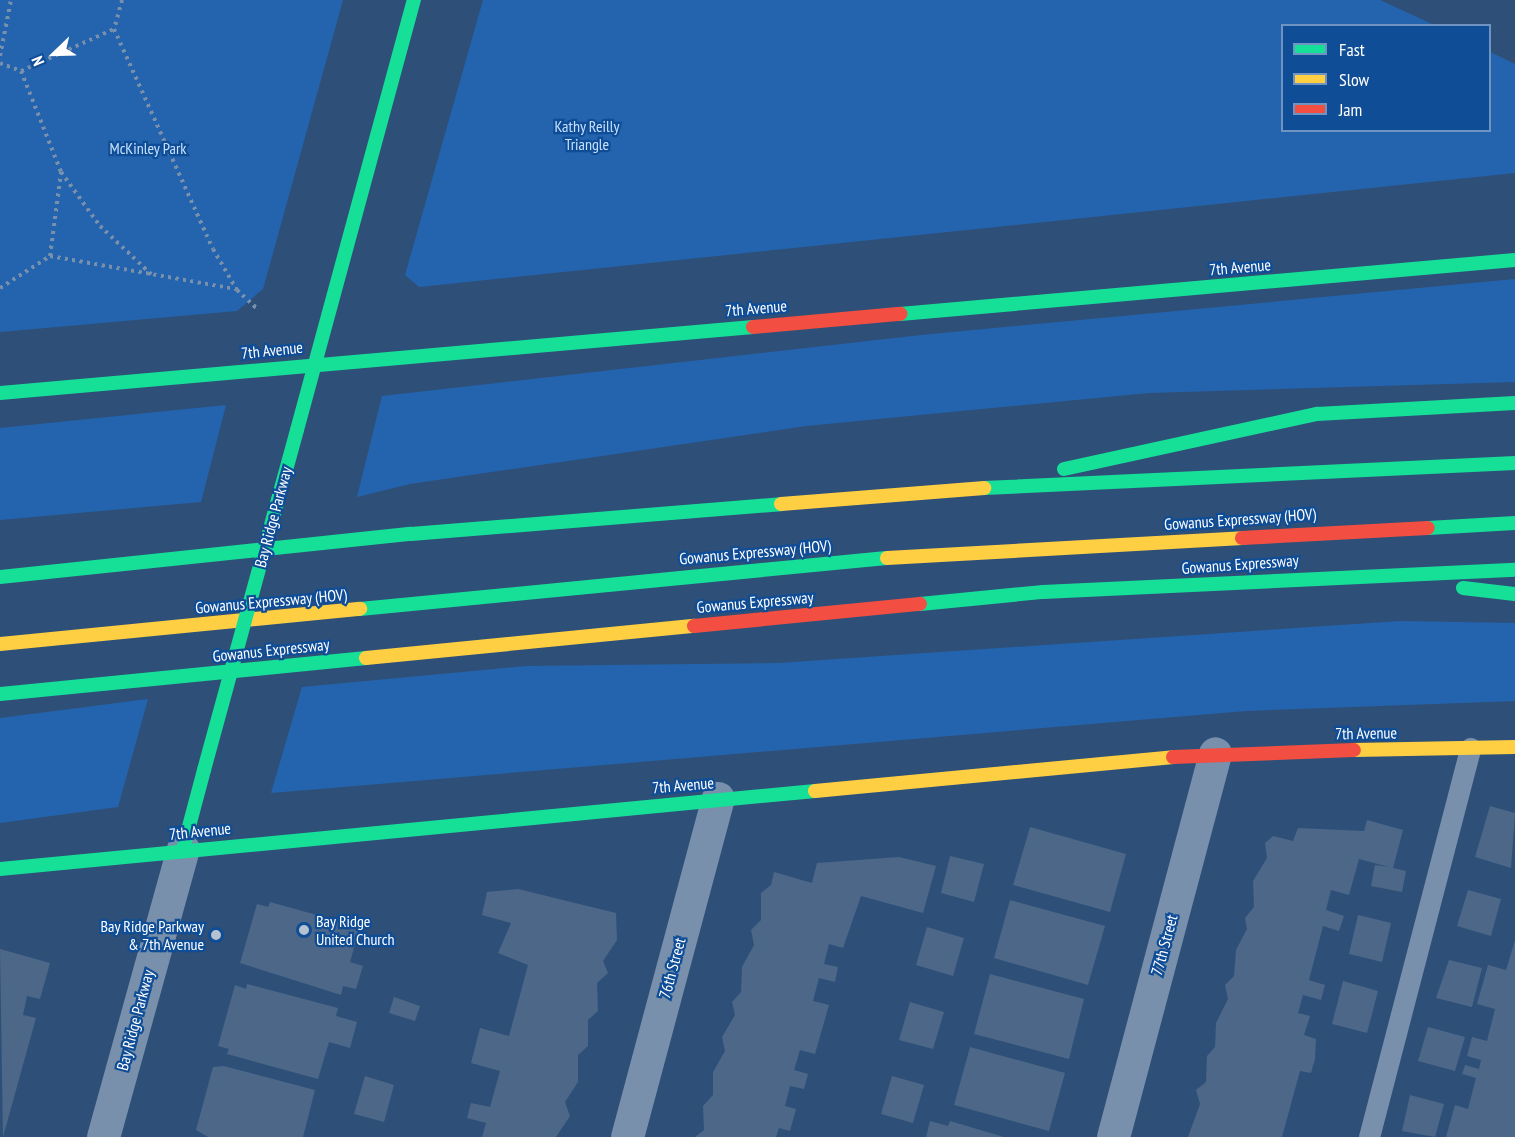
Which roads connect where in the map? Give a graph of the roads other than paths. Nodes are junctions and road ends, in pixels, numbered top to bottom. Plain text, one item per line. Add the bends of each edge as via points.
1 (414, 0) edge
2 (1515, 260) edge
3 (316, 362) junction
4 (0, 393) edge
5 (1515, 403) edge
6 (1515, 463) edge
7 (969, 489) junction
8 (1515, 523) edge
9 (1515, 570) edge
10 (1351, 574) junction
11 (0, 577) edge
12 (1515, 594) edge
13 (0, 644) edge
14 (0, 694) edge
15 (1515, 747) edge
16 (1470, 748) junction
17 (1215, 753) junction
18 (718, 798) junction
19 (183, 849) junction
20 (0, 869) edge
21 (103, 1137) edge
22 (627, 1137) edge
23 (1113, 1137) edge
24 (1369, 1137) edge

1 - 3 main road, Bay Ridge Parkway
2 - 3 main road, 7th Avenue
3 - 4 main road, 7th Avenue
3 - 19 main road, Bay Ridge Parkway, bridge
5 - 7 main road via 1317,414
6 - 7 main road
7 - 11 main road via 411,534
8 - 13 main road, Gowanus Expressway (HOV) via 888,558
9 - 10 main road, Gowanus Expressway
10 - 12 main road
10 - 14 main road, Gowanus Expressway via 1043,592 727,620
15 - 16 main road, 7th Avenue
16 - 17 main road, 7th Avenue
16 - 24 lane
17 - 18 main road, 7th Avenue
17 - 23 street, 77th Street
18 - 19 main road, 7th Avenue
18 - 22 street, 76th Street
19 - 20 main road, 7th Avenue
19 - 21 street, Bay Ridge Parkway

